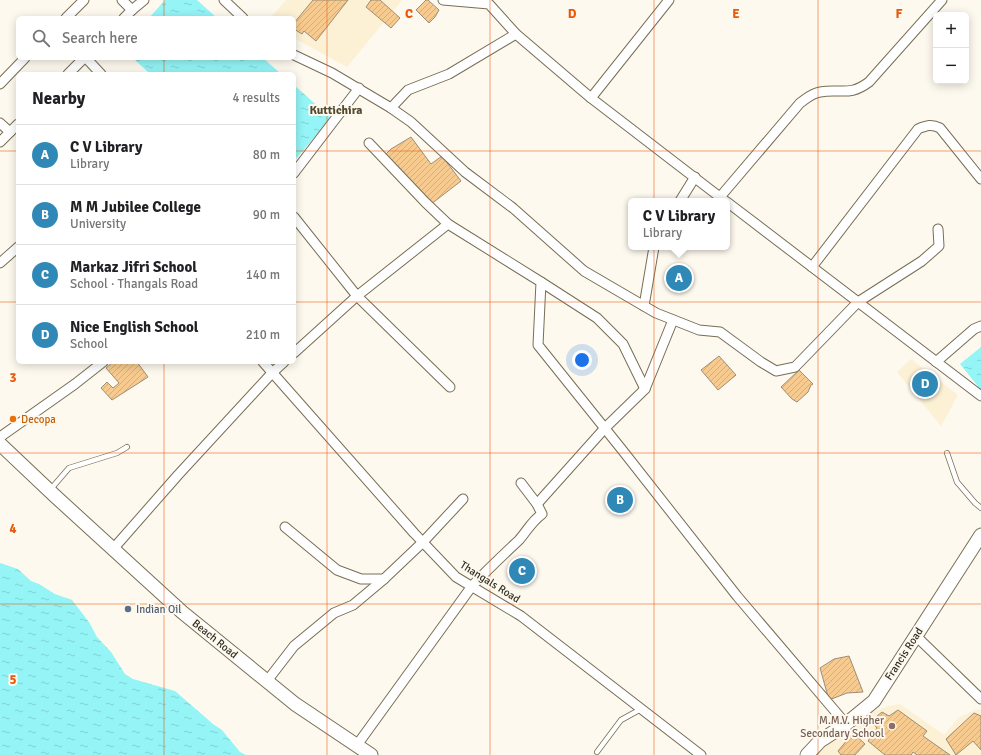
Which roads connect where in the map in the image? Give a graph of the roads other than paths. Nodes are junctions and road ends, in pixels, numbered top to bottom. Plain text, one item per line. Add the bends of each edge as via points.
1 (84, 0) edge
2 (122, 0) edge
3 (144, 0) edge
4 (224, 0) edge
5 (443, 0) edge
6 (669, 0) edge
7 (942, 0) edge
8 (491, 2) edge
9 (132, 10) junction
10 (68, 16) edge
11 (126, 16) edge
12 (241, 16) edge
13 (516, 34) junction
14 (296, 56) edge
15 (23, 60) edge
16 (83, 60) edge
17 (87, 60) edge
18 (70, 72) edge
19 (99, 72) edge
20 (0, 84) edge
21 (359, 88) junction
22 (591, 98) junction
23 (391, 108) junction
24 (0, 123) edge
25 (15, 130) edge
26 (0, 142) edge
27 (369, 142) dead end
28 (296, 170) edge
29 (695, 178) junction
30 (981, 179) edge
31 (682, 198) edge
32 (721, 198) edge
33 (726, 198) edge
34 (730, 205) edge
35 (296, 220) edge
36 (448, 224) junction
37 (938, 229) dead end
38 (16, 249) edge
39 (653, 250) edge
40 (0, 263) edge
41 (812, 267) junction
42 (541, 282) junction
43 (357, 296) junction
44 (858, 302) junction
45 (644, 306) junction
46 (673, 320) junction
47 (981, 326) edge
48 (296, 351) edge
49 (936, 362) junction
50 (100, 364) edge
51 (265, 364) edge
52 (282, 364) edge
53 (272, 373) junction
54 (450, 387) dead end
55 (645, 389) junction
56 (981, 396) edge
57 (605, 428) junction
58 (0, 437) edge
59 (0, 444) edge
60 (127, 447) dead end
61 (947, 453) dead end
62 (522, 483) dead end
63 (49, 491) junction
64 (463, 500) dead end
65 (537, 504) junction
66 (981, 508) edge
67 (284, 527) dead end
68 (981, 535) edge
69 (423, 542) junction
70 (113, 549) junction
71 (384, 579) junction
72 (472, 586) junction
73 (916, 636) junction
74 (267, 681) junction
75 (981, 699) edge
76 (641, 709) junction
77 (846, 724) junction
78 (357, 746) junction
79 (597, 752) dead end
80 (371, 755) edge
81 (701, 755) edge
82 (807, 755) edge

1 - 10 street
2 - 9 street
3 - 9 street
4 - 12 street
5 - 8 street
6 - 22 street
7 - 33 street via 861,88 848,92 818,92 800,103
8 - 13 street
9 - 11 street
13 - 22 street
13 - 23 street via 449,74 408,90
14 - 21 street
15 - 20 street
16 - 18 street
17 - 19 street
21 - 23 street
21 - 28 street
22 - 29 street
23 - 45 street via 411,122 465,172 513,208 584,271
24 - 25 street
25 - 26 street
27 - 36 street
29 - 31 street
29 - 32 street
30 - 41 street via 940,128 934,125 918,129
34 - 41 street
35 - 43 street
36 - 42 street
36 - 43 street
37 - 44 street via 939,246 922,261
38 - 40 street
39 - 45 street
41 - 44 street
42 - 55 street via 597,318 623,344
42 - 57 street via 538,346
43 - 48 street
43 - 54 street
44 - 46 street via 795,367 776,371 720,332 699,330
44 - 49 street
45 - 46 street
46 - 55 street
47 - 49 street via 974,329
49 - 56 street
50 - 58 street
51 - 53 street, Thangals Road
52 - 53 street
53 - 69 street, Thangals Road
53 - 70 street
55 - 57 street
57 - 65 street
57 - 77 street via 737,596
59 - 63 main road, Beach Road
60 - 63 lane via 117,453 69,468
61 - 66 lane via 957,482
62 - 65 street
63 - 70 main road, Beach Road
64 - 69 street
65 - 72 street via 542,514
67 - 71 street via 337,570 361,578
68 - 73 main road, Francis Road
69 - 71 street
69 - 72 street, Thangals Road via 456,577
70 - 74 main road, Beach Road via 182,612
71 - 74 street via 353,605 334,613 294,646
72 - 76 street, Thangals Road via 521,616
72 - 78 street
73 - 75 street
73 - 77 main road, Francis Road via 874,701
74 - 78 main road, Beach Road via 295,704
76 - 79 lane via 621,720
76 - 81 street, Thangals Road
77 - 82 main road, Francis Road via 820,741
78 - 80 main road, Beach Road

